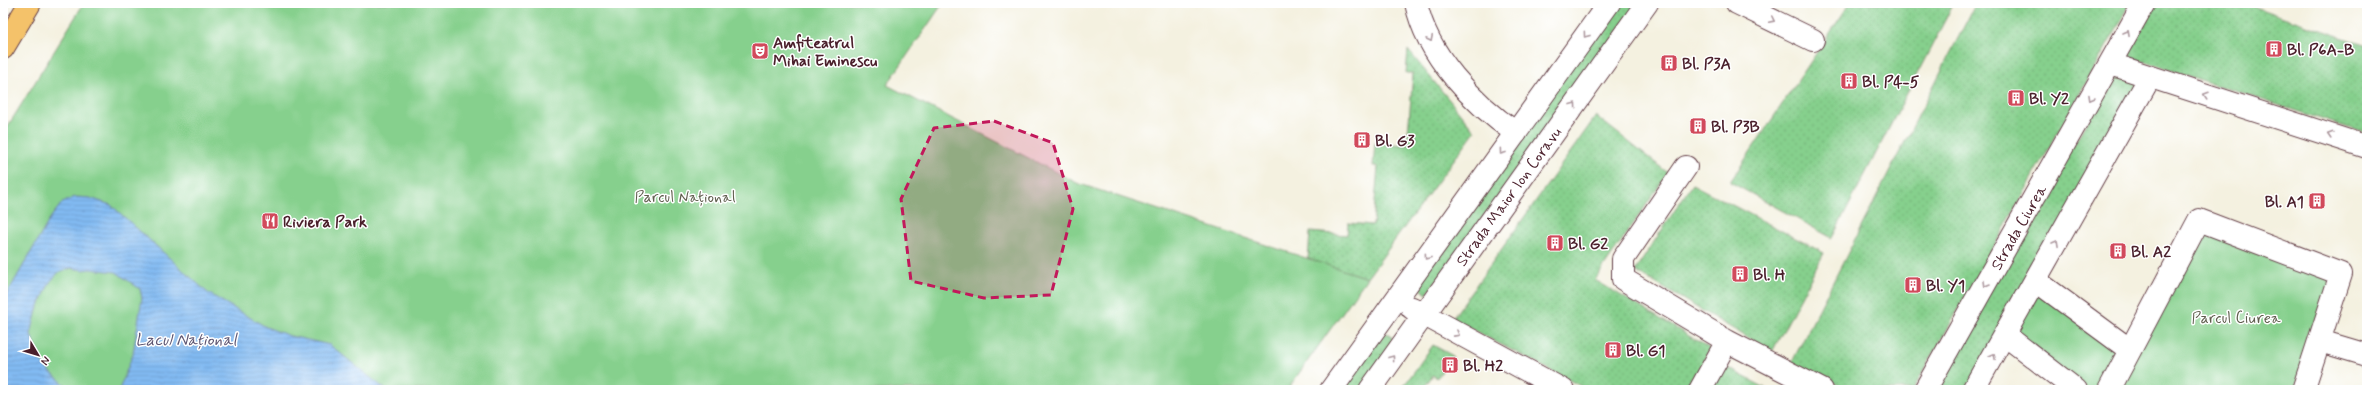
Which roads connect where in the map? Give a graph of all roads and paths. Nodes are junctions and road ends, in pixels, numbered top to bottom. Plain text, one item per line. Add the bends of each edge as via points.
1 (30, 3) edge
2 (1416, 3) edge
3 (1609, 3) edge
4 (1647, 3) edge
5 (1737, 3) edge
6 (2144, 3) edge
7 (1813, 40) dead end
8 (3, 48) edge
9 (2111, 64) junction
10 (2150, 77) junction
11 (1516, 133) junction
12 (2367, 146) edge
13 (1686, 167) dead end
14 (2035, 280) junction
15 (1398, 298) junction
16 (1423, 316) junction
17 (2005, 335) junction
18 (2320, 340) junction
19 (1727, 341) junction
20 (2130, 350) junction
21 (2367, 355) edge
22 (1331, 390) edge
23 (1370, 390) edge
24 (1563, 390) edge
25 (1700, 390) edge
26 (1822, 390) edge
27 (1925, 390) edge
28 (1974, 390) edge
29 (2076, 390) edge
30 (2109, 390) edge
31 (2303, 390) edge

1 - 8 main road
2 -> 11 street via 1433,45 1449,69 1487,112
3 -> 11 street, Strada Maior Ion Coravu
16 -> 4 street, Strada Maior Ion Coravu
5 -> 7 street
9 -> 6 street, Strada Ciurea
9 - 10 street
9 -> 27 street, Strada Ciurea
12 -> 10 street
14 -> 10 street
11 -> 15 street, Strada Maior Ion Coravu
13 - 19 street via 1623,259 1624,279
14 - 17 street
14 - 20 street
15 - 16 street
15 - 22 street, Strada Maior Ion Coravu
23 -> 16 street, Strada Maior Ion Coravu
16 -> 24 street
28 -> 17 street
17 - 29 street
18 - 20 street via 2342,274 2200,220
18 - 21 street
18 - 31 street
19 - 25 street
19 - 26 street
20 - 30 street

